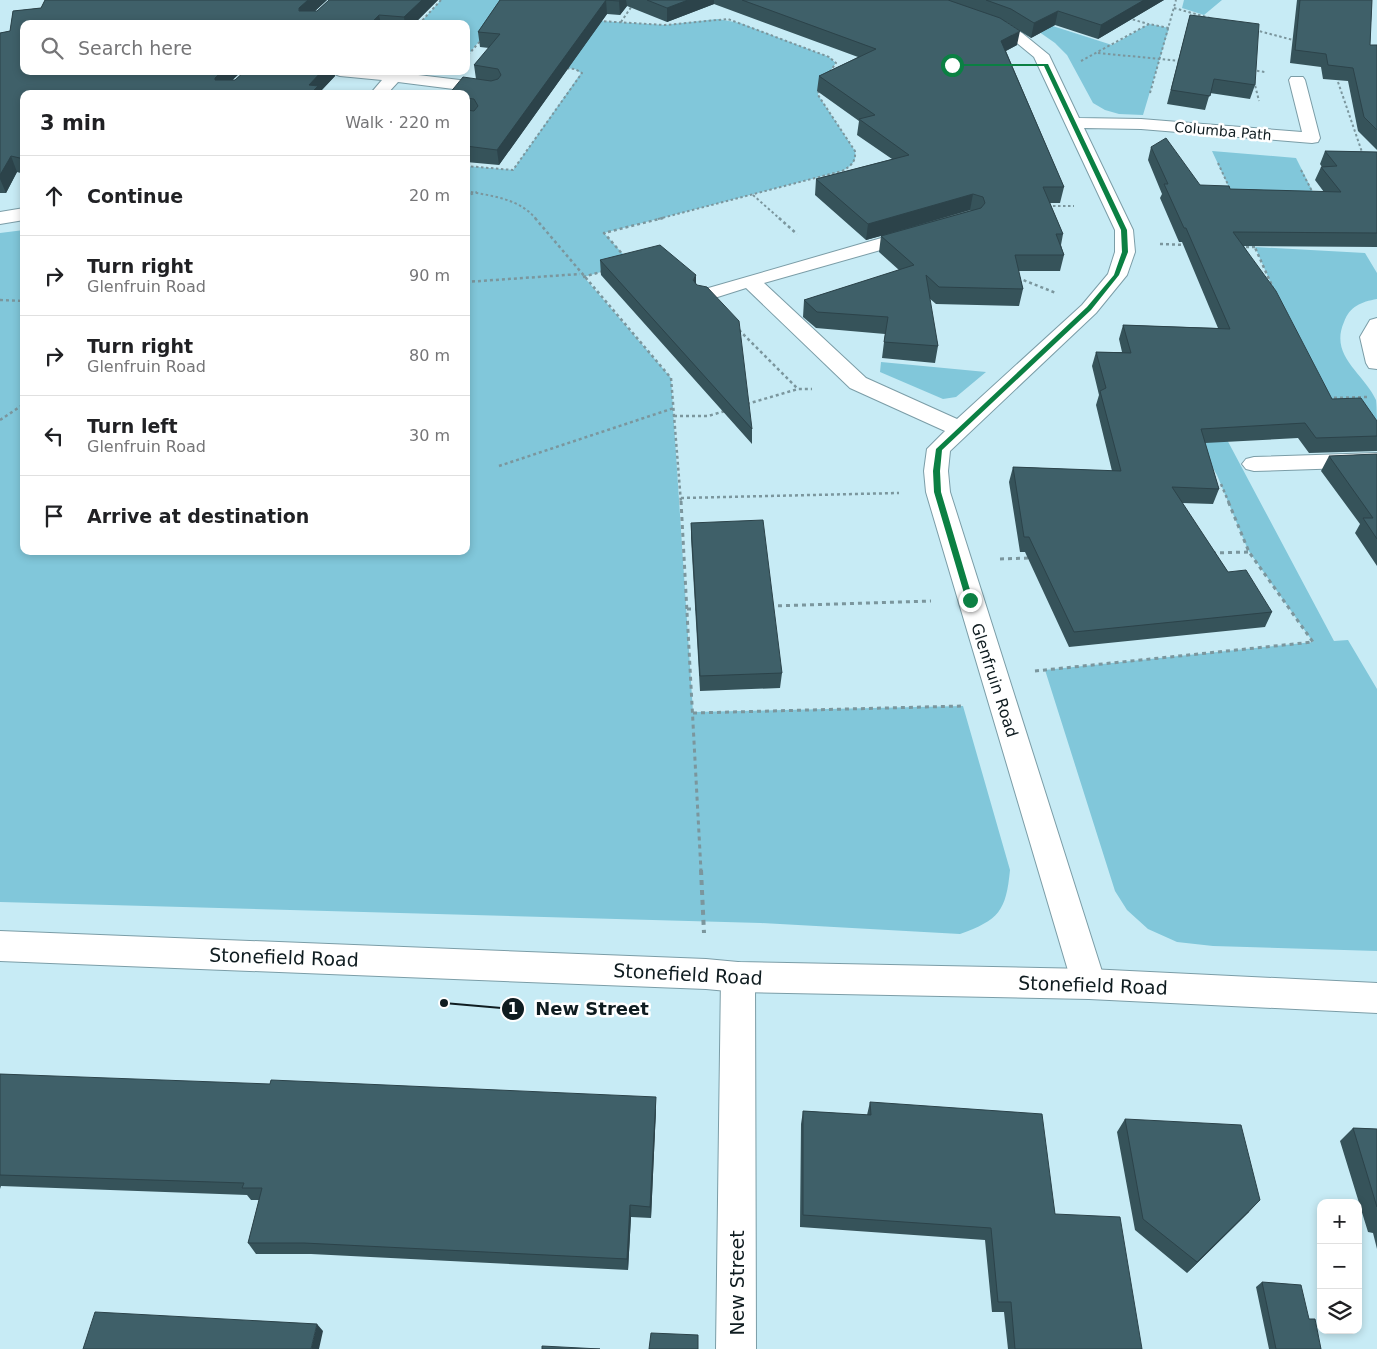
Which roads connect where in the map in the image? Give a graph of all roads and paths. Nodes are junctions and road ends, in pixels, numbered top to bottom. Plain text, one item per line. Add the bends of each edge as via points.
1 (441, 0) edge
2 (636, 0) edge
3 (1175, 0) edge
4 (934, 1) edge
5 (1174, 8) junction
6 (1122, 16) edge
7 (1211, 18) edge
8 (423, 20) edge
9 (594, 21) edge
10 (621, 22) junction
11 (1149, 24) junction
12 (1169, 28) junction
13 (1248, 28) edge
14 (484, 36) edge
15 (1303, 42) edge
16 (470, 52) edge
17 (1097, 53) junction
18 (1160, 58) junction
19 (1188, 62) edge
20 (1046, 65) junction
21 (565, 68) edge
22 (1252, 70) edge
23 (376, 75) edge
24 (826, 76) edge
25 (1338, 76) edge
26 (394, 77) junction
27 (1297, 80) joint
28 (820, 85) edge
29 (493, 89) edge
30 (382, 90) edge
31 (818, 95) junction
32 (828, 95) edge
33 (1075, 123) junction
34 (1141, 124) junction
35 (1202, 128) junction
36 (1284, 136) junction
37 (1365, 159) edge
38 (470, 166) edge
39 (470, 191) edge
40 (478, 192) junction
41 (752, 194) junction
42 (1232, 194) edge
43 (470, 195) edge
44 (1306, 196) edge
45 (1046, 206) edge
46 (1111, 206) junction
47 (20, 215) edge
48 (0, 218) edge
49 (934, 229) edge
50 (800, 237) dead end
51 (1251, 238) edge
52 (1125, 243) junction
53 (1195, 245) edge
54 (1235, 247) edge
55 (1255, 247) junction
56 (626, 257) edge
57 (612, 268) edge
58 (582, 275) junction
59 (1018, 278) edge
60 (750, 281) junction
61 (470, 282) edge
62 (705, 295) edge
63 (1276, 295) edge
64 (0, 300) edge
65 (20, 302) edge
66 (1091, 306) junction
67 (1377, 324) edge
68 (1377, 363) edge
69 (858, 383) junction
70 (1377, 397) edge
71 (1321, 398) edge
72 (744, 405) edge
73 (20, 407) edge
74 (674, 408) junction
75 (726, 410) edge
76 (674, 416) junction
77 (0, 420) edge
78 (960, 429) junction
79 (1377, 460) edge
80 (1254, 464) dead end
81 (499, 466) dead end
82 (1221, 483) dead end
83 (938, 492) junction
84 (680, 498) junction
85 (1249, 552) junction
86 (1210, 553) edge
87 (1036, 558) edge
88 (958, 560) junction
89 (970, 600) junction
90 (765, 606) edge
91 (706, 608) edge
92 (686, 609) junction
93 (992, 675) junction
94 (1003, 704) junction
95 (693, 712) junction
96 (0, 946) edge
97 (722, 975) junction
98 (1089, 984) junction
99 (1377, 998) edge
100 (736, 1349) edge

1 - 8 path
2 - 10 path
3 - 5 path
4 - 20 street, Glenfruin Road via 1003,28 1041,55
5 - 7 path
5 - 12 path
6 - 11 path
9 - 10 path
10 - 24 path via 665,25 728,19 829,57 836,63
11 - 12 path
11 - 17 path
12 - 18 path
13 - 15 path
14 - 16 path
17 - 18 path
17 - 20 path via 1073,64
18 - 19 path
18 - 34 path
20 - 33 street, Glenfruin Road
21 - 38 path via 582,73 513,170
22 - 27 path via 1297,77
23 - 26 street
25 - 37 path
26 - 29 street
26 - 30 street
27 - 36 street, Columba Path via 1312,138
28 - 31 path
31 - 32 path
31 - 41 path via 855,151 852,165 842,171
33 - 34 street, Columba Path
33 - 46 street, Glenfruin Road
34 - 35 street, Columba Path
35 - 36 street, Columba Path
35 - 42 path
36 - 44 path via 1315,196
39 - 40 path
40 - 43 path
40 - 58 path via 512,201 529,210
41 - 50 path
41 - 56 path via 604,233
45 - 46 path
46 - 52 street, Glenfruin Road via 1124,230
47 - 48 street
49 - 60 street
51 - 55 path
52 - 53 path
52 - 66 street, Glenfruin Road via 1116,275
54 - 55 path
55 - 63 path
57 - 58 path
58 - 61 path
58 - 74 path via 671,378
59 - 66 path
60 - 62 street
60 - 69 street
64 - 65 path
66 - 78 street, Glenfruin Road
67 - 68 street via 1370,337
69 - 72 path via 842,390 798,390
69 - 78 street
70 - 71 path
73 - 77 path
74 - 76 path
74 - 81 path
75 - 76 path via 708,416
76 - 84 path
78 - 83 street, Glenfruin Road via 939,449
79 - 80 street
82 - 85 path
83 - 84 path
83 - 88 street, Glenfruin Road
84 - 92 path
85 - 86 path
85 - 93 path via 1313,642
87 - 88 path
88 - 89 street, Glenfruin Road
89 - 90 path
89 - 93 street, Glenfruin Road
91 - 92 path
92 - 95 path
93 - 94 street, Glenfruin Road
94 - 95 path
94 - 98 street, Glenfruin Road
95 - 97 path
96 - 97 street, Stonefield Road
97 - 98 street, Stonefield Road
97 - 100 street, New Street
98 - 99 street, Stonefield Road

